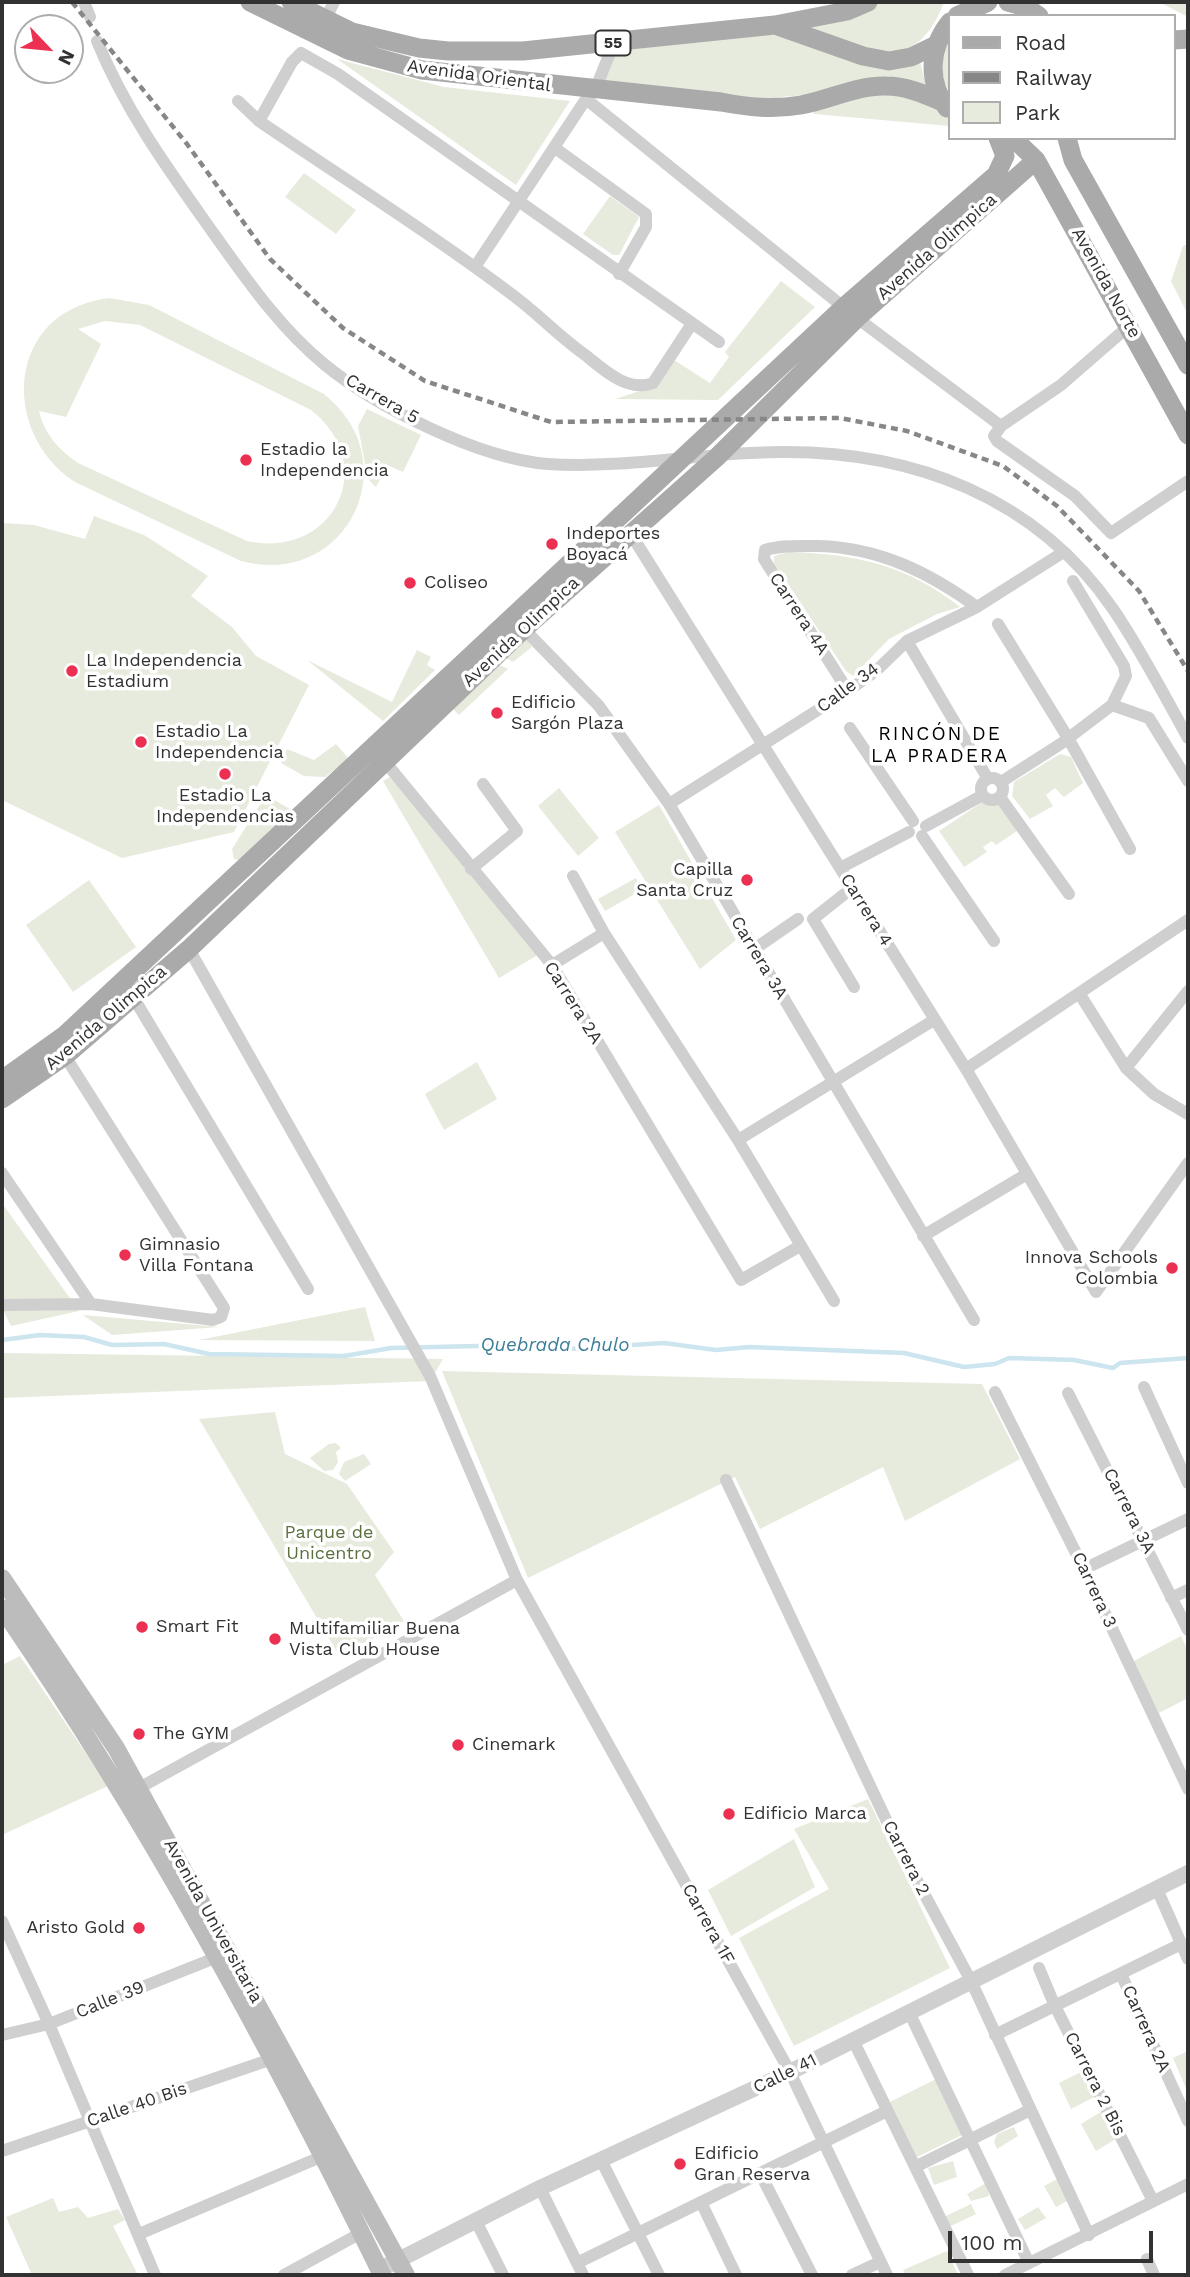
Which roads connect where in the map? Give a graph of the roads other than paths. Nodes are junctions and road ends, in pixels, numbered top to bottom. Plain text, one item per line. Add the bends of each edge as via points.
1 (84, 2) edge
2 (250, 2) edge
3 (291, 2) edge
4 (334, 2) edge
5 (868, 2) edge
6 (988, 2) edge
7 (1013, 2) edge
8 (959, 14) edge
9 (1035, 14) edge
10 (90, 17) dead end
11 (325, 20) junction
12 (948, 25) edge
13 (775, 26) junction
14 (97, 41) dead end
15 (614, 43) junction
16 (936, 46) junction
17 (590, 95) junction
18 (238, 100) dead end
19 (947, 106) edge
20 (259, 121) junction
21 (999, 140) edge
22 (1015, 140) edge
23 (1069, 140) edge
24 (555, 148) junction
25 (1036, 160) junction
26 (518, 202) junction
27 (475, 267) junction
28 (619, 274) junction
29 (850, 313) junction
30 (691, 325) junction
31 (1130, 325) junction
32 (719, 342) dead end
33 (1188, 365) edge
34 (1001, 426) junction
35 (1188, 435) edge
36 (716, 458) junction
37 (684, 460) junction
38 (1188, 481) edge
39 (629, 531) junction
40 (1062, 553) junction
41 (1073, 581) dead end
42 (977, 607) junction
43 (519, 623) junction
44 (998, 624) dead end
45 (906, 641) junction
46 (848, 691) junction
47 (1112, 705) junction
48 (850, 728) dead end
49 (1068, 738) junction
50 (1188, 738) edge
51 (762, 746) junction
52 (379, 754) junction
53 (995, 781) junction
54 (1188, 781) edge
55 (482, 784) dead end
56 (983, 795) junction
57 (1000, 797) junction
58 (668, 804) junction
59 (917, 829) junction
60 (1130, 849) dead end
61 (840, 868) junction
62 (471, 869) junction
63 (573, 877) dead end
64 (852, 888) junction
65 (1069, 894) dead end
66 (798, 919) dead end
67 (1188, 920) edge
68 (604, 933) junction
69 (994, 941) dead end
70 (189, 949) junction
71 (753, 950) junction
72 (552, 965) junction
73 (854, 987) dead end
74 (1188, 991) edge
75 (1079, 993) junction
76 (132, 995) junction
77 (934, 1020) junction
78 (65, 1056) junction
79 (1126, 1068) junction
80 (966, 1069) junction
81 (2, 1080) edge
82 (835, 1081) junction
83 (2, 1099) edge
84 (1188, 1114) edge
85 (738, 1140) junction
86 (1188, 1163) edge
87 (2, 1174) edge
88 (1027, 1174) junction
89 (923, 1236) junction
90 (800, 1246) junction
91 (308, 1289) dead end
92 (834, 1301) dead end
93 (91, 1304) junction
94 (2, 1305) edge
95 (974, 1320) dead end
96 (1144, 1387) dead end
97 (995, 1392) dead end
98 (1068, 1392) dead end
99 (726, 1480) dead end
100 (1188, 1483) edge
101 (1188, 1519) edge
102 (1144, 1539) junction
103 (1084, 1569) junction
104 (2, 1577) edge
105 (517, 1580) junction
106 (1188, 1590) edge
107 (1171, 1598) junction
108 (2, 1608) edge
109 (1188, 1630) edge
110 (139, 1788) junction
111 (1188, 1789) edge
112 (1188, 1873) edge
113 (1157, 1889) junction
114 (2, 1921) edge
115 (1181, 1944) junction
116 (215, 1958) junction
117 (1188, 1959) edge
118 (1039, 1968) dead end
119 (1121, 1974) junction
120 (971, 1981) junction
121 (1054, 2004) junction
122 (909, 2012) junction
123 (49, 2024) junction
124 (2, 2035) edge
125 (995, 2035) junction
126 (853, 2040) junction
127 (272, 2059) junction
128 (790, 2072) junction
129 (1030, 2110) junction
130 (887, 2111) junction
131 (88, 2122) junction
132 (1188, 2122) edge
133 (971, 2138) junction
134 (824, 2141) junction
135 (2, 2151) edge
136 (323, 2156) junction
137 (601, 2160) junction
138 (917, 2166) junction
139 (760, 2173) junction
140 (1188, 2184) edge
141 (540, 2188) junction
142 (1153, 2201) junction
143 (701, 2203) junction
144 (476, 2221) junction
145 (638, 2231) junction
146 (361, 2233) junction
147 (139, 2234) junction
148 (1089, 2235) junction
149 (1147, 2259) dead end
150 (880, 2262) junction
151 (577, 2263) junction
152 (1029, 2263) junction
153 (402, 2267) edge
154 (381, 2272) edge
155 (155, 2275) edge
156 (284, 2275) edge
157 (503, 2275) edge
158 (583, 2275) edge
159 (659, 2275) edge
160 (736, 2275) edge
161 (812, 2275) edge
162 (852, 2275) edge
163 (887, 2275) edge
164 (968, 2275) edge
165 (1005, 2275) edge
166 (1154, 2275) edge

1 - 10 street
2 - 17 main road, Avenida Oriental via 348,50 384,62
3 - 11 main road, Avenida Oriental / 55
4 - 11 street
5 - 13 main road
6 - 8 main road
7 - 9 main road
11 - 15 main road, Avenida Oriental / 55 via 385,41 448,51
12 - 16 main road
13 - 15 main road, Avenida Oriental / 55
13 - 16 main road, Avenida Oriental / 55 via 863,57 889,61
14 - 37 street, Carrera 5 via 151,146 253,288 323,363 371,397 482,450 547,464
15 - 17 street
16 - 19 main road via 933,75
17 - 19 main road, Avenida Oriental via 720,102 757,109 802,105 885,86 910,89
17 - 24 street
17 - 29 street
18 - 20 street
20 - 26 street via 301,53 338,74
20 - 27 street
21 - 29 main road, Avenida Olimpica via 1004,156 996,174
22 - 25 main road, Avenida Norte
23 - 33 main road, Avenida Norte via 1073,160
24 - 26 street
24 - 28 street via 646,214 646,227
25 - 29 main road, Avenida Olimpica
25 - 31 main road, Avenida Norte
26 - 27 street
26 - 28 street
27 - 30 street via 570,344 631,385 653,383
28 - 30 street
29 - 34 street
29 - 36 main road, Avenida Olimpica
29 - 37 main road, Avenida Olimpica
30 - 32 street
31 - 34 street via 1061,385
31 - 35 main road, Avenida Norte
34 - 38 street via 997,441 1075,496 1111,533
36 - 37 street, Carrera 5
36 - 39 main road, Avenida Olimpica
36 - 40 street, Carrera 5 via 779,452 885,459 978,492 1028,523
37 - 43 main road, Avenida Olimpica
39 - 43 main road, Avenida Olimpica
39 - 51 street, Carrera 4
40 - 42 street, Calle 34
40 - 50 street, Carrera 5 via 1111,607
41 - 47 street via 1124,666 1126,676
42 - 45 street, Calle 34
42 - 46 street, Carrera 4A via 942,582 883,555 832,547 765,550 764,559
43 - 52 main road, Avenida Olimpica
43 - 58 street, Carrera 3A via 599,706
44 - 49 street
45 - 46 street, Calle 34
45 - 53 street
46 - 51 street, Calle 34
47 - 49 street
47 - 54 street via 1149,718
48 - 59 street
49 - 53 street
49 - 60 street
51 - 58 street, Calle 34
51 - 61 street, Carrera 4
52 - 62 street, Carrera 2A
52 - 70 main road, Avenida Olimpica
52 - 81 main road, Avenida Olimpica via 65,1035
53 - 56 street via 982,786
53 - 57 street via 1003,787
55 - 62 street via 517,831
56 - 57 street via 991,800
56 - 59 street
57 - 65 street
58 - 71 street, Carrera 3A
59 - 61 street
59 - 69 street
61 - 64 street, Carrera 4
62 - 72 street, Carrera 2A
63 - 68 street
64 - 73 street via 813,919
64 - 77 street, Carrera 4
66 - 71 street
67 - 75 street
68 - 72 street
68 - 85 street
70 - 76 main road, Avenida Olimpica
70 - 105 street, Carrera 1F via 430,1376
71 - 82 street, Carrera 3A
72 - 90 street, Carrera 2A via 741,1280
74 - 79 street
75 - 79 street
75 - 80 street
76 - 78 main road, Avenida Olimpica
76 - 91 street
77 - 80 street, Carrera 4
77 - 82 street
78 - 83 main road, Avenida Olimpica
78 - 93 street via 224,1308 214,1320
79 - 84 street via 1154,1094
80 - 88 street, Carrera 4
82 - 85 street
82 - 89 street, Carrera 3A
85 - 90 street
86 - 88 street, Carrera 4 via 1096,1292
87 - 93 street
88 - 89 street
89 - 95 street, Carrera 3A
90 - 92 street
93 - 94 street
96 - 100 street
97 - 103 street, Carrera 3
98 - 102 street, Carrera 3A
99 - 120 street, Carrera 2 via 898,1845
101 - 102 street
102 - 103 street
102 - 107 street, Carrera 3A
103 - 111 street, Carrera 3
104 - 110 main road, Avenida Universitaria via 82,1693
105 - 110 street
105 - 128 street, Carrera 1F
106 - 107 street
107 - 109 street, Carrera 3A
108 - 116 main road, Avenida Universitaria via 100,1756
110 - 153 main road, Avenida Universitaria
112 - 113 street, Calle 41
113 - 115 street
113 - 120 street, Calle 41
114 - 123 street
115 - 117 street
115 - 119 street
116 - 123 street, Calle 39
116 - 127 main road, Avenida Universitaria
118 - 121 street, Carrera 2 Bis
119 - 121 street
119 - 132 street, Carrera 2A
120 - 122 street, Calle 41
120 - 125 street, Carrera 2
121 - 125 street
121 - 142 street, Carrera 2 Bis
122 - 126 street, Calle 41
122 - 133 street
123 - 124 street, Calle 39
123 - 131 street
125 - 129 street, Carrera 2
126 - 128 street, Calle 41
126 - 130 street
127 - 131 street, Calle 40 Bis
127 - 136 main road, Avenida Universitaria
128 - 134 street, Carrera 1F
128 - 137 street, Calle 41
129 - 133 street
129 - 148 street, Carrera 2
130 - 134 street
130 - 138 street
131 - 135 street, Calle 40 Bis
131 - 147 street
133 - 138 street
133 - 152 street
134 - 139 street
134 - 150 street, Carrera 1F
136 - 146 main road, Avenida Universitaria
136 - 147 street
137 - 141 street, Calle 41
137 - 145 street
138 - 164 street
139 - 143 street
139 - 161 street
140 - 142 street
141 - 144 street, Calle 41
141 - 151 street
142 - 148 street
143 - 145 street
143 - 160 street
144 - 153 street, Calle 41
144 - 157 street
145 - 151 street
145 - 159 street
146 - 154 main road, Avenida Universitaria
146 - 156 street
147 - 155 street
148 - 152 street
149 - 166 street
150 - 162 street
150 - 163 street, Carrera 1F
151 - 158 street
152 - 165 street
153 - 154 street, Calle 41

